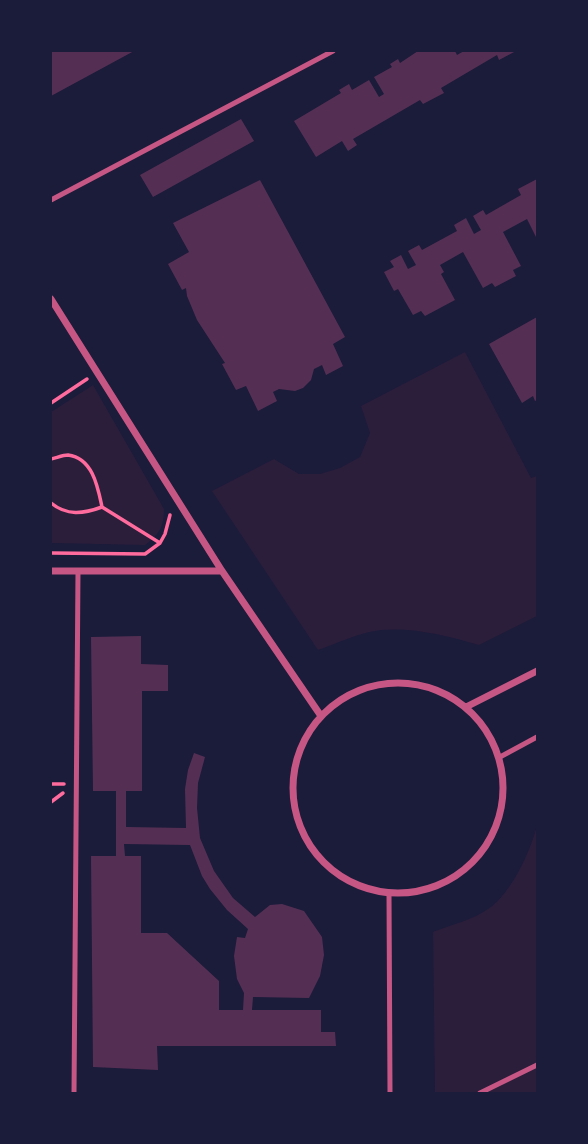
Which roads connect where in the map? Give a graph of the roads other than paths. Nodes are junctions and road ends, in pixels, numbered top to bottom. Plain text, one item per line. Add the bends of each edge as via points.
1 (333, 51) edge
2 (51, 200) edge
3 (51, 299) edge
4 (51, 571) edge
5 (78, 571) junction
6 (222, 571) junction
7 (537, 671) edge
8 (466, 707) junction
9 (321, 716) junction
10 (537, 737) edge
11 (500, 757) junction
12 (389, 893) junction
13 (537, 1065) edge
14 (74, 1093) edge
15 (390, 1093) edge
16 (480, 1093) edge

1 - 2 lane
3 - 6 street
4 - 5 street
5 - 6 street
5 - 14 lane
6 - 9 street
7 - 8 street
8 - 9 street via 439,690 408,683 376,685 346,696
8 - 11 street via 487,729
9 - 12 street via 302,743 293,775 294,809 306,840 328,866 356,885
10 - 11 lane
11 - 12 street via 501,815 483,850 446,882 418,891
12 - 15 lane
13 - 16 lane

